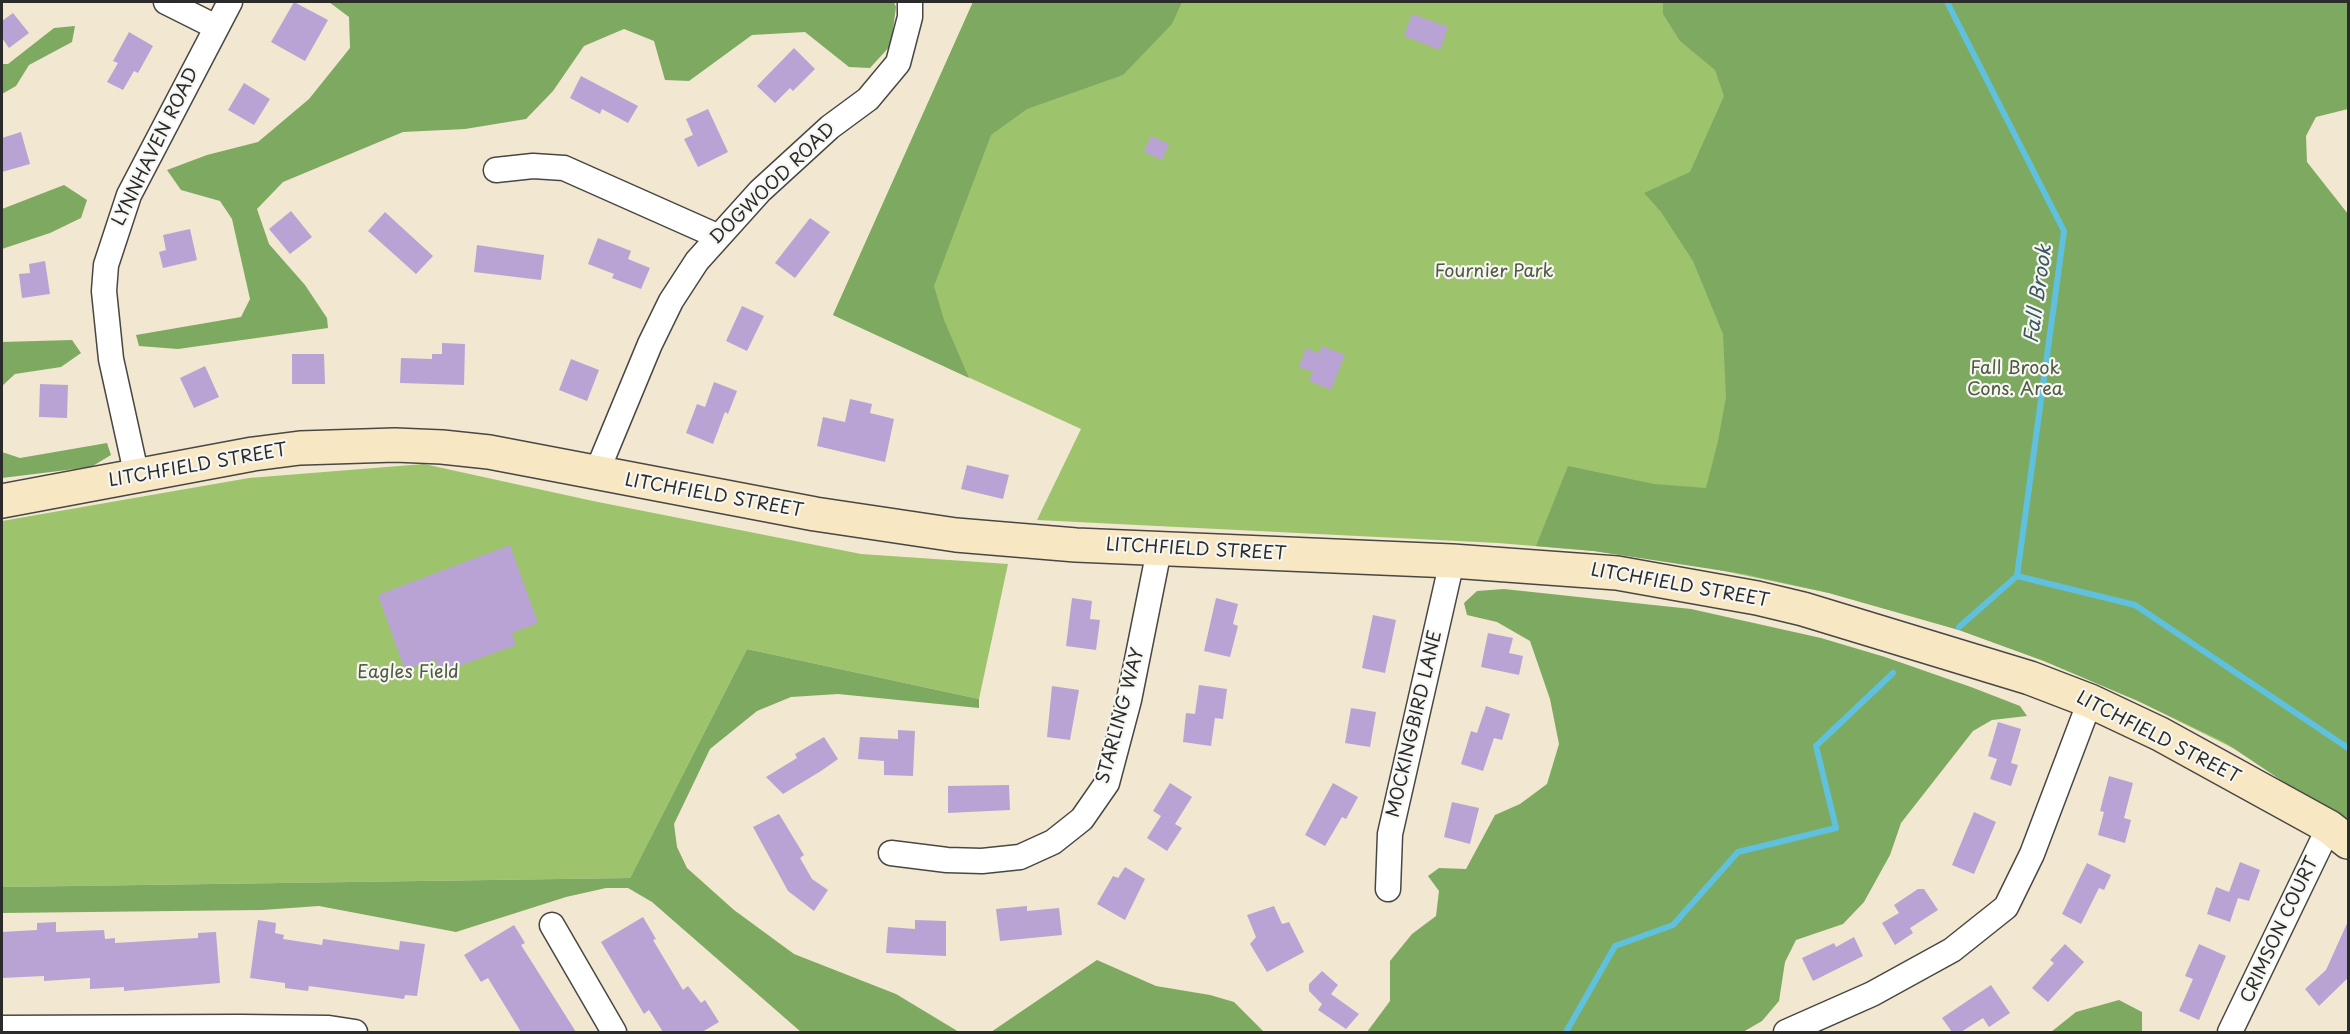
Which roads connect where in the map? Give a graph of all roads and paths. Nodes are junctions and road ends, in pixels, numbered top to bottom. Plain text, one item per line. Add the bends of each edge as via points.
1 (166, 2) edge
2 (230, 2) edge
3 (910, 2) edge
4 (216, 27) junction
5 (496, 170) dead end
6 (717, 236) junction
7 (596, 474) junction
8 (137, 477) junction
9 (2, 501) edge
10 (1159, 550) junction
11 (1452, 561) junction
12 (2090, 701) junction
13 (2339, 835) edge
14 (891, 853) dead end
15 (1388, 889) dead end
16 (552, 925) dead end
17 (2, 1028) edge
18 (354, 1032) edge
19 (614, 1032) edge
20 (1786, 1032) edge
21 (2230, 1032) edge

1 - 4 street
2 - 4 street, LYNNHAVEN ROAD
3 - 6 street, DOGWOOD ROAD via 898,63 868,99 830,127
4 - 8 street, LYNNHAVEN ROAD via 129,195 106,265 104,291 111,359
5 - 6 street via 564,168
6 - 7 street, DOGWOOD ROAD via 671,301
7 - 8 main road, LITCHFIELD STREET via 489,453 395,445 300,448
7 - 10 main road, LITCHFIELD STREET via 956,535
8 - 9 main road, LITCHFIELD STREET
10 - 11 main road, LITCHFIELD STREET
10 - 14 street, STARLING WAY via 1129,700 1107,783 1082,819 1053,842 1020,857 947,861
11 - 12 main road, LITCHFIELD STREET via 1617,573 1757,598 1940,648
11 - 15 street, MOCKINGBIRD LANE via 1390,834
12 - 13 main road, LITCHFIELD STREET via 2160,734
12 - 20 street via 2032,854 2006,907 1952,950 1872,994
13 - 21 street, CRIMSON COURT
16 - 19 street
17 - 18 street via 329,1028

